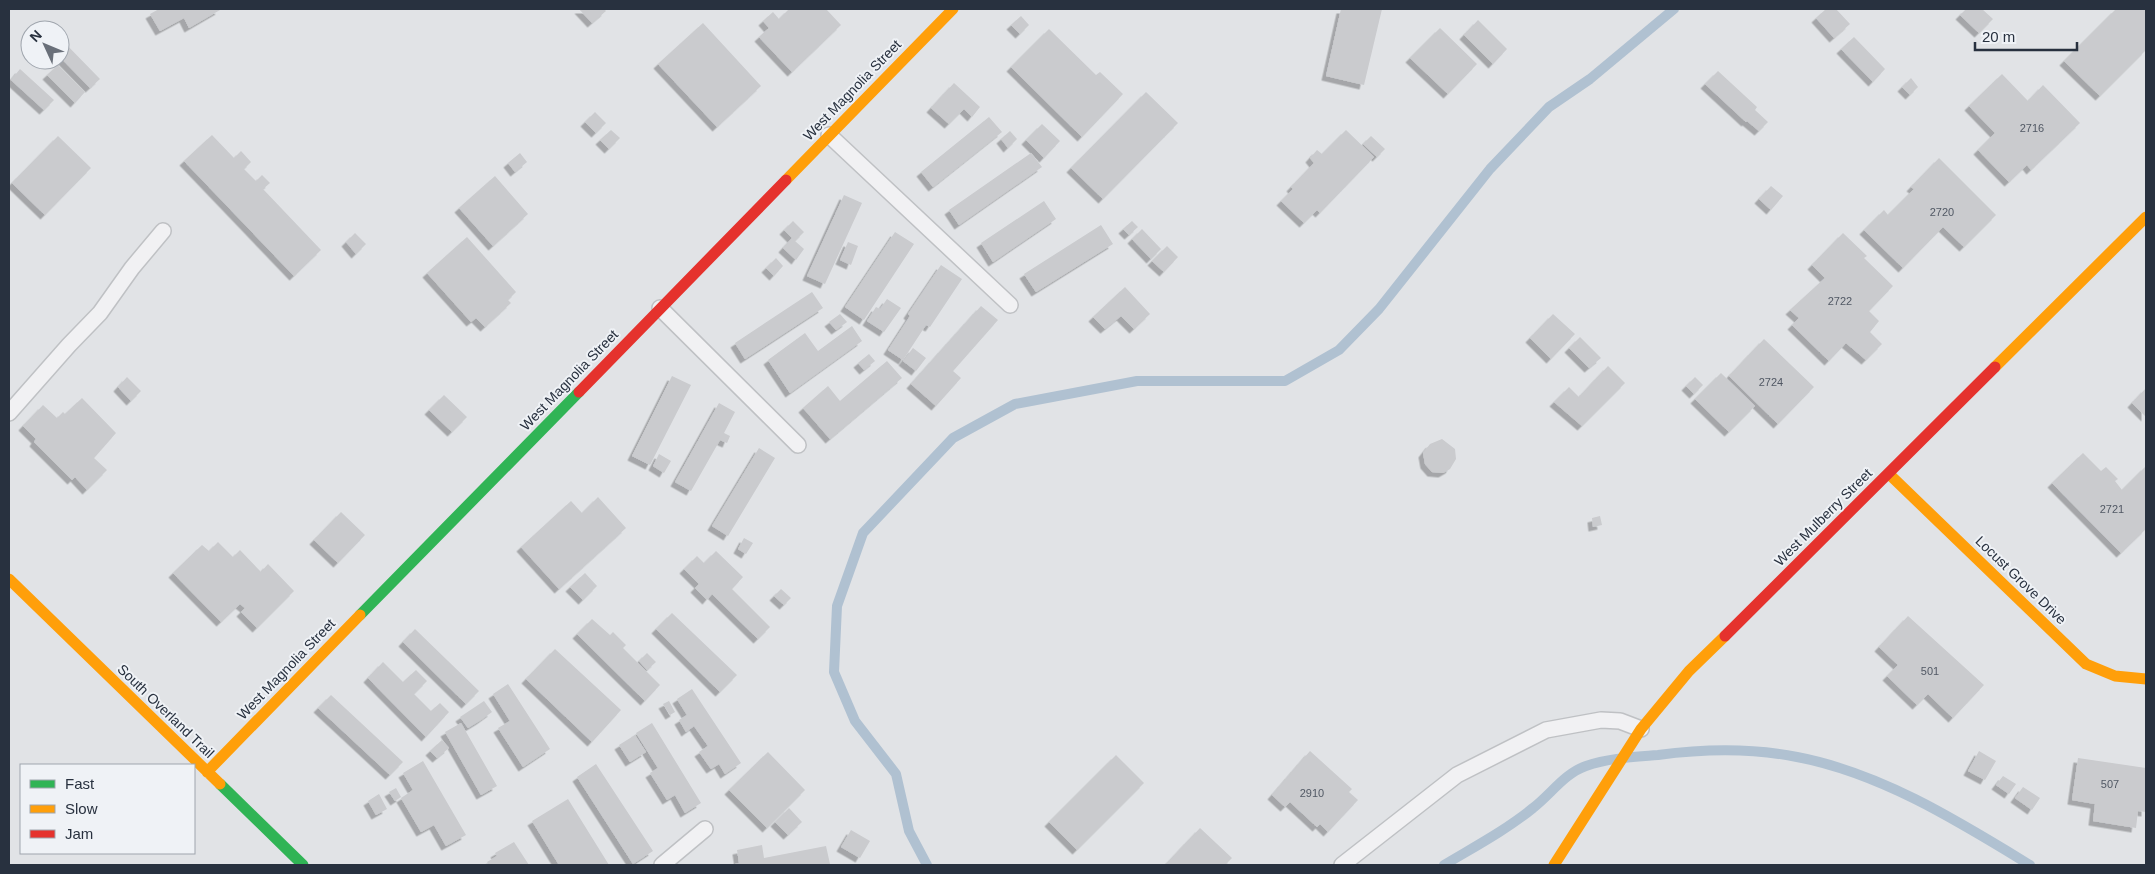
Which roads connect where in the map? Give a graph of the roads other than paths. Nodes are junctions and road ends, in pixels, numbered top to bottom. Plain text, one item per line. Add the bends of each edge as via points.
1 (953, 9) edge
2 (829, 136) junction
3 (2146, 217) edge
4 (163, 231) dead end
5 (1010, 305) dead end
6 (660, 308) junction
7 (9, 413) edge
8 (798, 445) dead end
9 (1889, 474) junction
10 (9, 578) edge
11 (2146, 679) edge
12 (1641, 730) junction
13 (207, 772) junction
14 (705, 830) dead end
15 (303, 865) edge
16 (662, 865) edge
17 (1342, 865) edge
18 (1554, 865) edge

1 - 2 street, West Magnolia Street
2 - 5 lane
2 - 6 street, West Magnolia Street
3 - 9 street, West Mulberry Street
4 - 7 lane via 100,313
6 - 8 lane
6 - 13 street, West Magnolia Street
9 - 11 street, Locust Grove Drive via 2086,664 2117,677
9 - 12 street, West Mulberry Street via 1689,671
10 - 13 street, South Overland Trail
12 - 17 lane via 1620,721 1601,720 1546,730 1458,775
12 - 18 street, West Mulberry Street
13 - 15 street, South Overland Trail
14 - 16 lane

